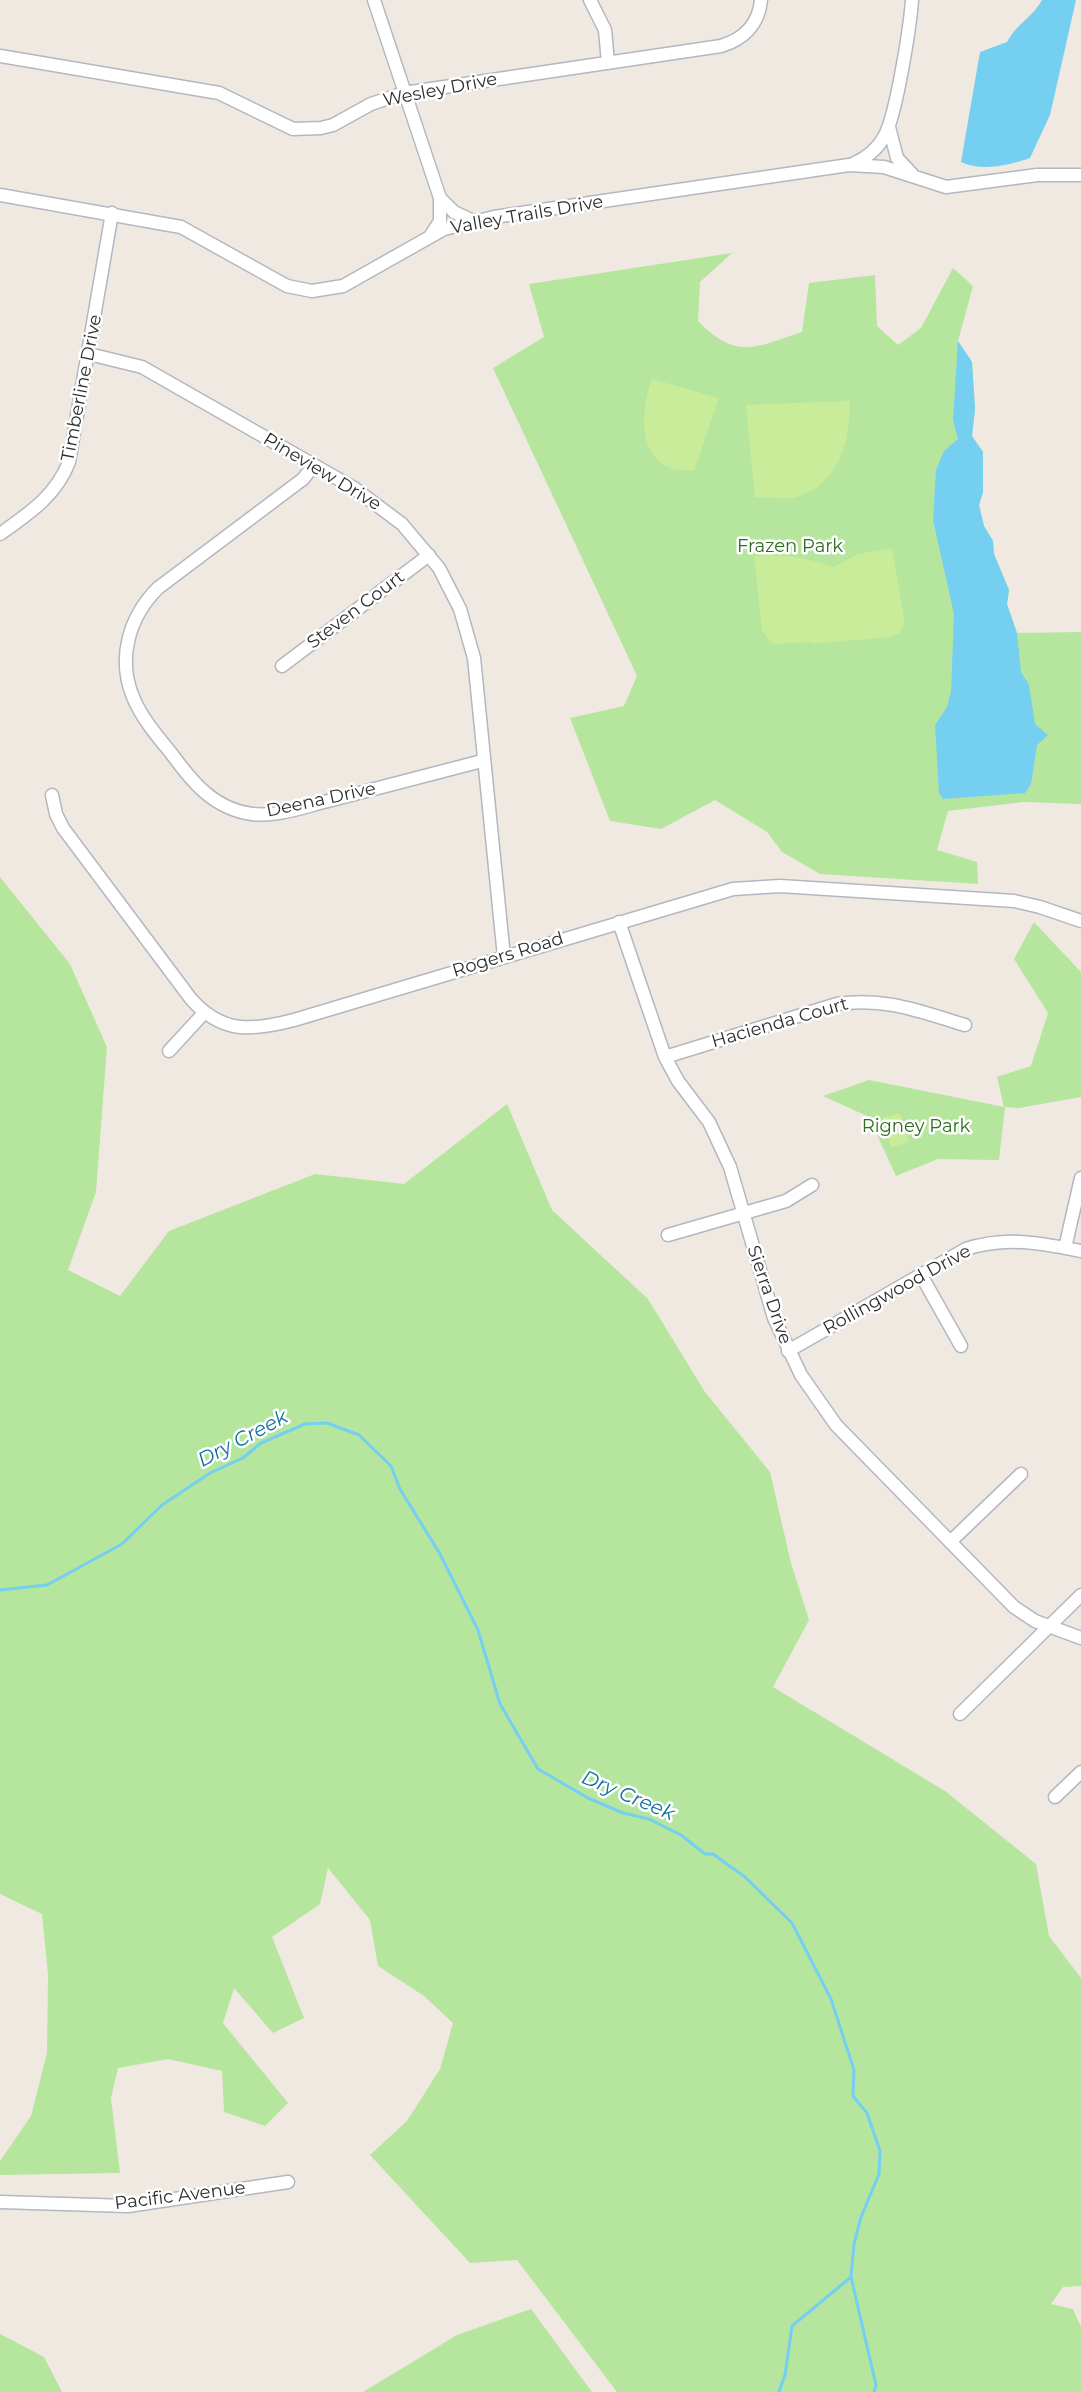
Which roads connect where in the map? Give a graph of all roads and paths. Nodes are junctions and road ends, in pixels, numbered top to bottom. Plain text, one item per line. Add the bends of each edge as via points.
1 (374, 0) edge
2 (590, 0) edge
3 (761, 0) edge
4 (912, 0) edge
5 (0, 56) edge
6 (608, 63) junction
7 (404, 93) junction
8 (889, 126) junction
9 (849, 165) junction
10 (1081, 175) edge
11 (914, 176) junction
12 (0, 195) edge
13 (440, 198) junction
14 (112, 213) junction
15 (474, 221) junction
16 (430, 236) junction
17 (89, 354) junction
18 (314, 465) junction
19 (0, 534) edge
20 (429, 555) junction
21 (282, 666) dead end
22 (482, 761) junction
23 (52, 795) dead end
24 (1081, 921) edge
25 (620, 922) junction
26 (504, 957) junction
27 (204, 1013) junction
28 (964, 1025) dead end
29 (169, 1051) dead end
30 (665, 1057) junction
31 (1081, 1178) edge
32 (812, 1185) dead end
33 (743, 1215) junction
34 (668, 1235) dead end
35 (1065, 1248) junction
36 (1081, 1251) edge
37 (921, 1275) junction
38 (961, 1346) dead end
39 (788, 1351) junction
40 (1022, 1474) dead end
41 (950, 1542) junction
42 (1081, 1595) edge
43 (1049, 1626) junction
44 (1081, 1638) edge
45 (960, 1714) dead end
46 (1081, 1772) edge
47 (1055, 1797) dead end
48 (288, 2182) dead end
49 (0, 2202) edge

1 - 7 street
2 - 6 street via 604,30
3 - 6 street, Wesley Drive via 755,22 733,42
4 - 8 street
5 - 7 street, Wesley Drive via 219,93 293,129 333,125 371,104
6 - 7 street, Wesley Drive
7 - 13 street
8 - 9 street via 867,158
8 - 11 street via 897,158
9 - 11 street, Valley Trails Drive via 879,166
9 - 15 street, Valley Trails Drive
10 - 11 street, Valley Trails Drive via 1037,175 946,188
12 - 14 street, Valley Trails Drive
13 - 15 street via 454,212
13 - 16 street via 440,220
14 - 16 street, Valley Trails Drive via 181,227 287,286 312,291 343,286
14 - 17 street, Timberline Drive
15 - 16 street, Valley Trails Drive
17 - 18 street, Pineview Drive via 142,367
17 - 19 street, Timberline Drive via 76,435 65,471 41,504
18 - 20 street, Pineview Drive via 378,504
18 - 22 street, Deena Drive via 303,479 158,588 142,606 128,640 126,661 137,705 198,788 222,804 251,814 286,812
20 - 21 street, Steven Court
20 - 22 street, Pineview Drive via 454,594 469,637 478,688
22 - 26 street, Pineview Drive
23 - 27 street, Rogers Road via 63,828
24 - 25 street, Rogers Road via 1014,901 780,886 733,889
25 - 26 street, Rogers Road
25 - 30 street, Sierra Drive
26 - 27 street, Rogers Road via 272,1026 230,1026
27 - 29 street
28 - 30 street, Hacienda Court via 889,1002 854,1002
30 - 33 street, Sierra Drive via 718,1138
31 - 35 street
32 - 33 street via 786,1202
33 - 34 street
33 - 39 street, Sierra Drive
35 - 36 street, Rollingwood Drive
35 - 37 street, Rollingwood Drive via 1025,1241 980,1245
37 - 38 street
37 - 39 street, Rollingwood Drive
39 - 41 street, Sierra Drive via 836,1425
40 - 41 street
41 - 43 street, Sierra Drive via 1014,1607
42 - 43 street
43 - 44 street, Sierra Drive
43 - 45 street
46 - 47 street
48 - 49 street, Pacific Avenue via 128,2206

